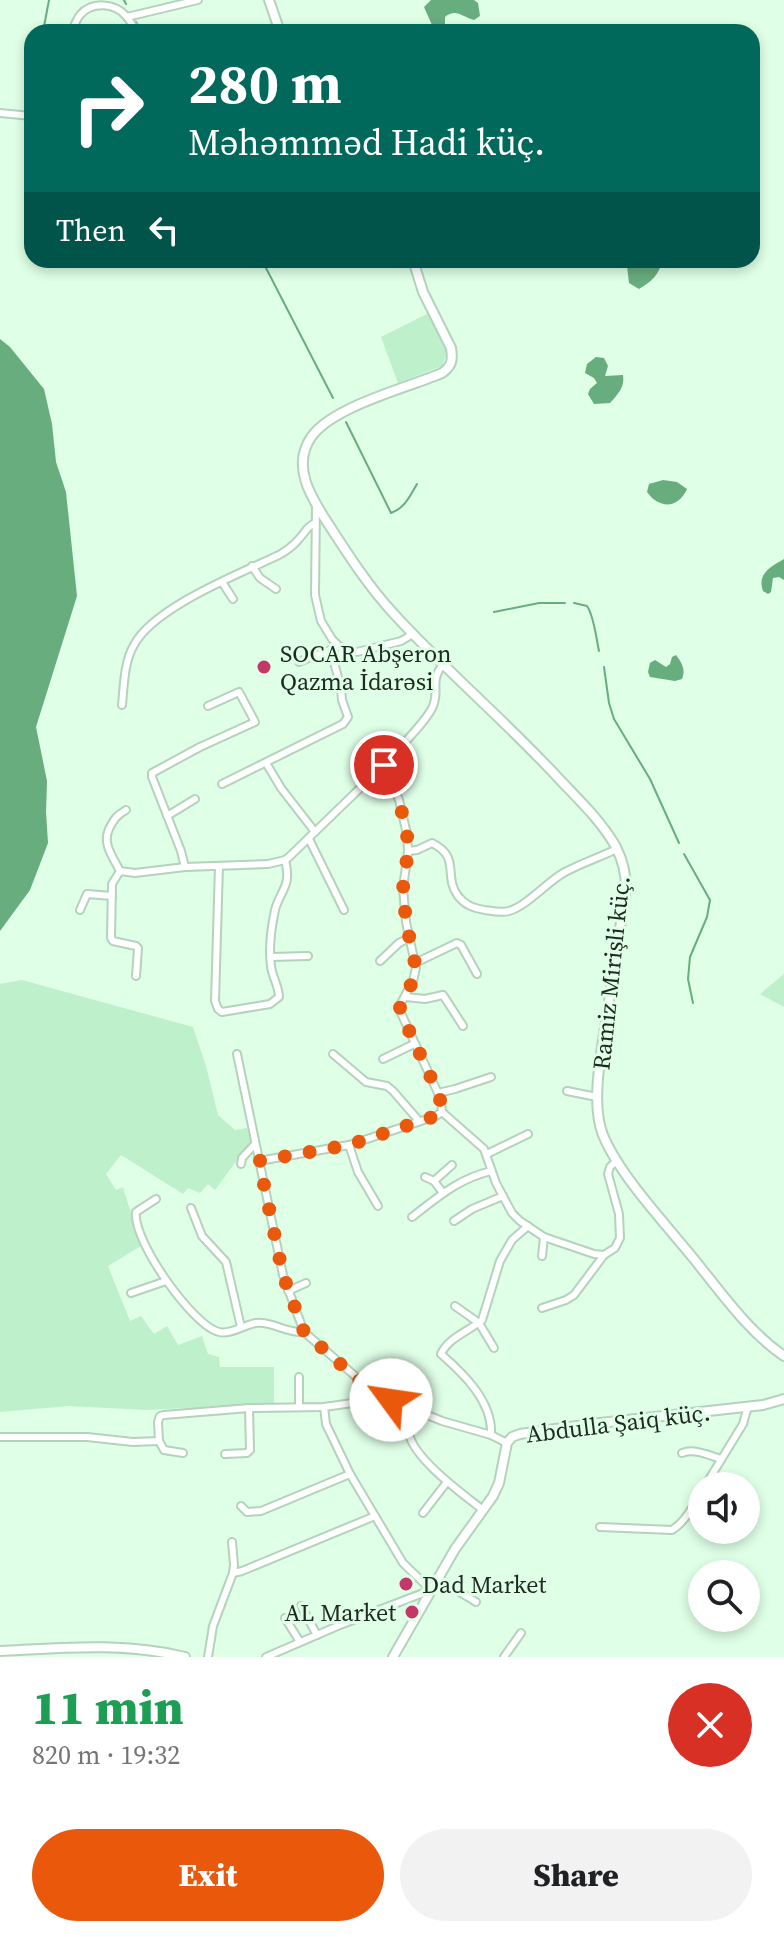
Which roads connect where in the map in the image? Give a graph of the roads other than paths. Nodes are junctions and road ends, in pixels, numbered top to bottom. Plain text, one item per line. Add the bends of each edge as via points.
1 (198, 0) edge
2 (269, 0) edge
3 (127, 17) junction
4 (76, 24) edge
5 (132, 24) edge
6 (277, 24) edge
7 (0, 113) edge
8 (24, 115) edge
9 (416, 268) edge
10 (316, 505) junction
11 (315, 523) junction
12 (252, 566) junction
13 (222, 582) junction
14 (276, 589) dead end
15 (233, 599) dead end
16 (413, 634) junction
17 (341, 648) junction
18 (299, 662) dead end
19 (443, 664) junction
20 (122, 705) dead end
21 (208, 706) dead end
22 (266, 763) junction
23 (384, 765) junction
24 (222, 784) dead end
25 (195, 799) dead end
26 (126, 810) dead end
27 (167, 816) junction
28 (315, 832) junction
29 (309, 839) junction
30 (617, 849) junction
31 (408, 851) junction
32 (285, 860) junction
33 (219, 866) junction
34 (185, 867) junction
35 (120, 871) junction
36 (112, 896) junction
37 (80, 910) dead end
38 (344, 910) dead end
39 (409, 938) junction
40 (308, 956) dead end
41 (271, 957) junction
42 (380, 961) dead end
43 (415, 963) junction
44 (477, 974) dead end
45 (136, 976) dead end
46 (406, 997) junction
47 (463, 1026) dead end
48 (414, 1044) junction
49 (237, 1054) dead end
50 (333, 1054) dead end
51 (383, 1059) dead end
52 (491, 1077) dead end
53 (567, 1091) dead end
54 (438, 1093) junction
55 (597, 1097) junction
56 (442, 1112) junction
57 (419, 1121) junction
58 (528, 1134) dead end
59 (255, 1144) junction
60 (349, 1145) junction
61 (487, 1154) junction
62 (617, 1160) junction
63 (259, 1161) junction
64 (241, 1164) dead end
65 (452, 1165) dead end
66 (491, 1171) junction
67 (425, 1177) dead end
68 (434, 1181) junction
69 (443, 1193) junction
70 (503, 1196) junction
71 (156, 1199) dead end
72 (378, 1206) dead end
73 (191, 1208) dead end
74 (412, 1217) dead end
75 (454, 1221) dead end
76 (528, 1226) junction
77 (544, 1237) junction
78 (604, 1255) junction
79 (542, 1256) dead end
80 (166, 1281) junction
81 (306, 1283) dead end
82 (288, 1291) junction
83 (131, 1293) dead end
84 (455, 1306) dead end
85 (542, 1308) dead end
86 (479, 1323) junction
87 (241, 1327) junction
88 (304, 1332) junction
89 (494, 1348) dead end
90 (784, 1356) edge
91 (299, 1377) dead end
92 (376, 1394) junction
93 (784, 1399) edge
94 (299, 1406) junction
95 (748, 1406) junction
96 (324, 1407) junction
97 (249, 1408) junction
98 (413, 1409) junction
99 (491, 1435) junction
100 (0, 1437) edge
101 (159, 1441) junction
102 (507, 1443) junction
103 (183, 1453) dead end
104 (682, 1453) dead end
105 (225, 1454) dead end
106 (721, 1459) junction
107 (713, 1472) edge
108 (350, 1474) junction
109 (447, 1482) junction
110 (241, 1506) dead end
111 (483, 1510) junction
112 (423, 1513) dead end
113 (688, 1514) edge
114 (375, 1516) junction
115 (600, 1527) dead end
116 (232, 1542) dead end
117 (233, 1573) junction
118 (437, 1578) junction
119 (431, 1590) junction
120 (476, 1602) dead end
121 (301, 1606) dead end
122 (285, 1618) dead end
123 (521, 1633) dead end
124 (317, 1635) junction
125 (300, 1642) junction
126 (0, 1651) edge
127 (152, 1654) edge
128 (185, 1657) edge
129 (208, 1657) edge
130 (266, 1657) edge
131 (393, 1657) edge
132 (504, 1657) edge

1 - 3 street
2 - 6 street
3 - 4 street via 103,5 84,11
3 - 5 street
7 - 8 street
9 - 10 street, Ramiz Mirişli küç. via 451,348 451,364 319,428 303,461
10 - 11 street
10 - 16 street, Ramiz Mirişli küç. via 367,582
11 - 12 street via 290,548
11 - 17 street via 316,604 325,630
12 - 13 street
12 - 14 street
13 - 15 street
13 - 20 street via 164,614 138,639 128,659
16 - 17 street via 357,652
16 - 19 street, Ramiz Mirişli küç.
17 - 18 street
17 - 22 street via 335,666 347,721
19 - 23 street via 436,675 432,709
19 - 30 street, Ramiz Mirişli küç. via 548,766
21 - 27 street via 239,692 255,722 152,773
22 - 24 street
22 - 28 street
23 - 28 street
23 - 31 street via 404,817
25 - 27 street
26 - 35 street via 114,818 105,836
27 - 34 street
28 - 29 street
29 - 32 street
29 - 38 street
30 - 31 street via 565,872 513,910 502,912 473,908 460,898 450,860 438,846
30 - 55 street, Ramiz Mirişli küç. via 626,888
31 - 39 street via 403,888
32 - 33 street
32 - 41 street via 288,877 274,915
33 - 34 street
33 - 41 street via 218,1009 270,1004 279,997
34 - 35 street
35 - 36 street
36 - 37 street via 87,894
36 - 45 street via 111,938 138,948
39 - 42 street
39 - 43 street
40 - 41 street
43 - 44 street via 457,943
43 - 46 street
46 - 47 street via 446,996
46 - 48 street via 400,1011
48 - 51 street
48 - 54 street
49 - 59 street
50 - 57 street via 361,1080 387,1086
52 - 54 street
53 - 55 street
54 - 56 street
55 - 62 street, Ramiz Mirişli küç. via 601,1129
56 - 57 street
56 - 61 street
57 - 60 street
58 - 61 street
59 - 63 street
59 - 64 street
60 - 63 street
60 - 72 street
61 - 66 street
62 - 78 street via 608,1174 620,1238
62 - 90 street, Ramiz Mirişli küç. via 745,1321
63 - 82 street
65 - 68 street
66 - 69 street via 466,1178
66 - 70 street
67 - 68 street
68 - 69 street
69 - 74 street
70 - 75 street
70 - 76 street
71 - 80 street via 140,1208 135,1218 145,1248
73 - 87 street via 202,1236 226,1262
76 - 77 street
76 - 86 street via 512,1240 495,1270
77 - 78 street
77 - 79 street
78 - 85 street via 574,1295
80 - 83 street
80 - 87 street via 217,1332
81 - 82 street
82 - 88 street
84 - 86 street
86 - 89 street
86 - 99 street via 459,1334 441,1354 475,1390 490,1417
87 - 88 street via 260,1323
88 - 92 street
91 - 94 street
92 - 96 street via 367,1401
92 - 98 street
93 - 95 street, Abdulla Şaiq küç.
94 - 96 street
94 - 97 street
95 - 102 street, Abdulla Şaiq küç. via 520,1434
95 - 106 street
96 - 108 street via 326,1424
97 - 101 street via 160,1416
97 - 105 street via 250,1450
98 - 99 street
98 - 109 street via 410,1437
99 - 102 street
100 - 101 street
101 - 103 street via 164,1450
102 - 111 street, Abdulla Şaiq küç. via 499,1483
104 - 106 street
106 - 107 street
108 - 110 street via 261,1511 247,1512
108 - 114 street
109 - 111 street
109 - 112 street
111 - 118 street, Abdulla Şaiq küç.
113 - 115 street via 672,1530
114 - 117 street
114 - 119 street via 403,1563
116 - 117 street
117 - 129 street via 213,1626
118 - 119 street, Abdulla Şaiq küç.
118 - 120 street
119 - 124 street
119 - 131 street, Abdulla Şaiq küç.
121 - 124 street
122 - 125 street
123 - 132 street
124 - 125 street
125 - 130 street
126 - 127 street via 100,1646
127 - 128 street

